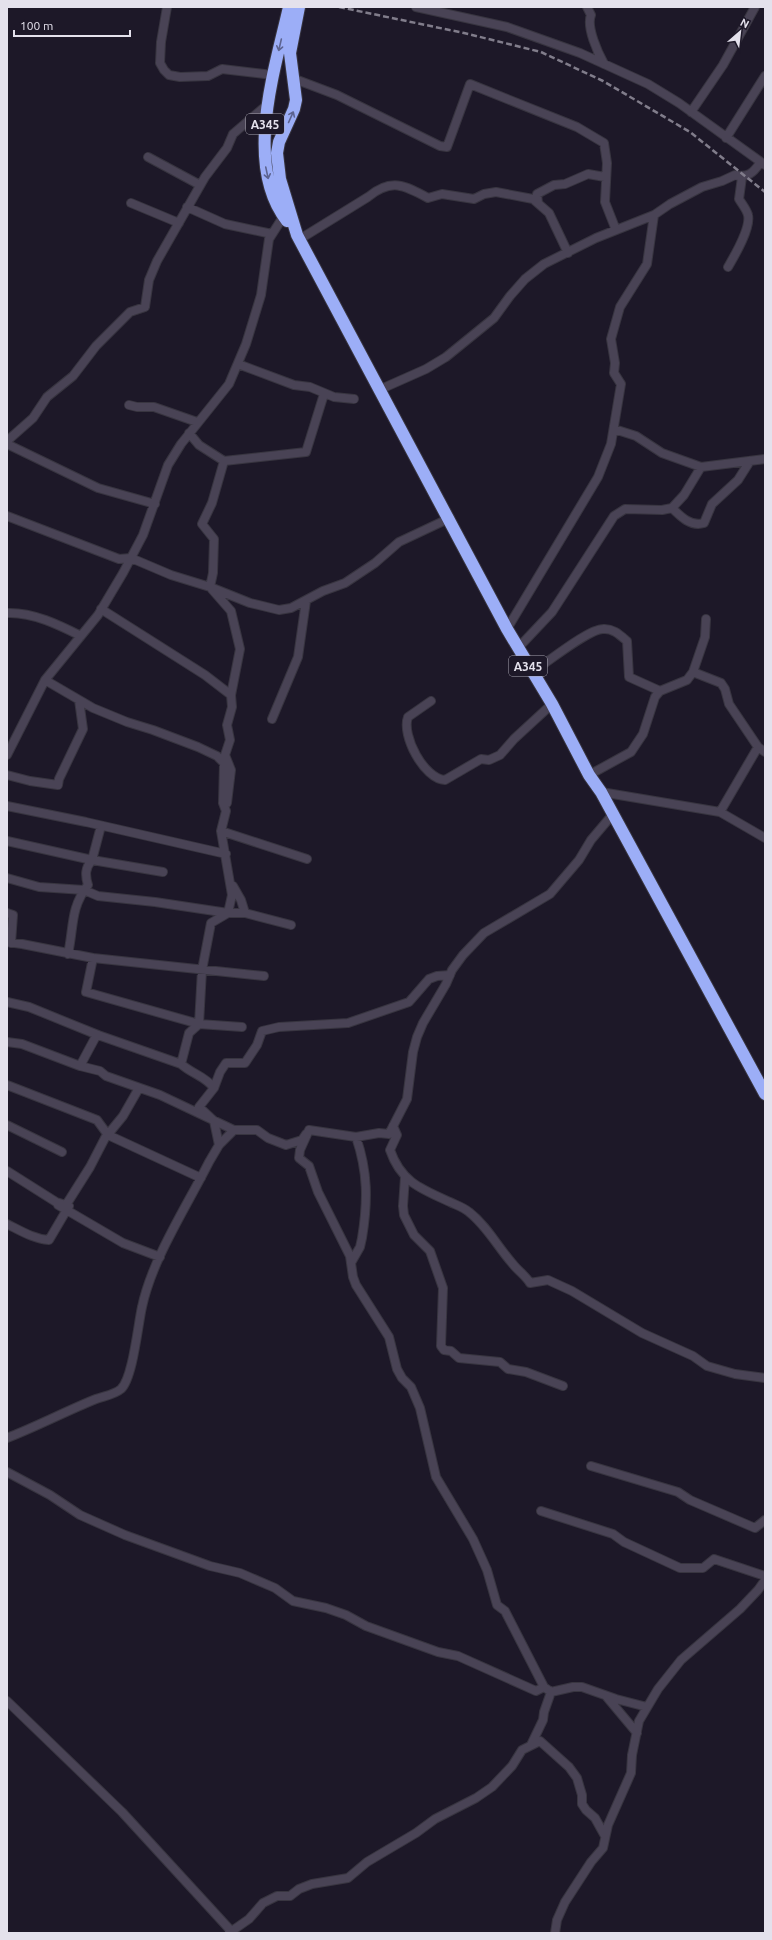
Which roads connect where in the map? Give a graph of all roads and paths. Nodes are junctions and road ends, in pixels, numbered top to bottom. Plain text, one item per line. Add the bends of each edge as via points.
1 (167, 7) edge
2 (289, 7) edge
3 (299, 7) edge
4 (416, 7) edge
5 (587, 7) edge
6 (755, 7) edge
7 (604, 64) junction
8 (273, 74) junction
9 (765, 76) edge
10 (292, 78) junction
11 (268, 104) junction
12 (691, 112) junction
13 (726, 138) junction
14 (148, 157) dead end
15 (762, 164) edge
16 (605, 177) junction
17 (742, 177) junction
18 (200, 185) junction
19 (131, 203) dead end
20 (538, 203) junction
21 (187, 207) junction
22 (654, 215) junction
23 (284, 217) junction
24 (179, 223) junction
25 (616, 230) junction
26 (272, 234) junction
27 (298, 237) junction
28 (568, 253) junction
29 (728, 267) dead end
30 (238, 364) junction
31 (381, 389) junction
32 (324, 394) junction
33 (354, 400) dead end
34 (129, 405) dead end
35 (197, 422) junction
36 (614, 429) junction
37 (189, 433) junction
38 (7, 443) edge
39 (765, 459) edge
40 (224, 461) junction
41 (750, 461) junction
42 (701, 467) junction
43 (155, 504) junction
44 (672, 508) junction
45 (7, 516) edge
46 (450, 518) junction
47 (131, 558) junction
48 (210, 587) junction
49 (306, 602) junction
50 (101, 609) junction
51 (7, 613) edge
52 (706, 619) dead end
53 (507, 629) junction
54 (81, 636) junction
55 (518, 648) junction
56 (532, 672) junction
57 (693, 672) junction
58 (45, 680) junction
59 (660, 691) junction
60 (231, 695) junction
61 (79, 700) junction
62 (431, 701) dead end
63 (552, 704) junction
64 (272, 719) dead end
65 (153, 730) junction
66 (762, 749) edge
67 (7, 755) edge
68 (225, 755) junction
69 (7, 775) edge
70 (589, 775) junction
71 (601, 792) junction
72 (7, 806) edge
73 (226, 811) junction
74 (720, 812) junction
75 (613, 814) junction
76 (101, 826) junction
77 (221, 831) junction
78 (765, 838) edge
79 (7, 841) edge
80 (226, 854) junction
81 (307, 859) dead end
82 (92, 860) junction
83 (163, 872) dead end
84 (228, 876) junction
85 (7, 878) edge
86 (84, 890) junction
87 (228, 912) junction
88 (245, 912) junction
89 (7, 913) edge
90 (291, 925) dead end
91 (9, 943) edge
92 (68, 954) junction
93 (93, 958) junction
94 (202, 970) junction
95 (450, 974) junction
96 (264, 976) dead end
97 (7, 1002) edge
98 (199, 1024) junction
99 (242, 1027) dead end
100 (98, 1035) junction
101 (7, 1042) edge
102 (181, 1064) junction
103 (80, 1066) junction
104 (7, 1085) edge
105 (139, 1088) junction
106 (214, 1088) junction
107 (765, 1094) edge
108 (214, 1122) junction
109 (7, 1125) edge
110 (393, 1126) junction
111 (234, 1130) junction
112 (309, 1130) junction
113 (108, 1135) junction
114 (356, 1137) junction
115 (219, 1145) junction
116 (62, 1152) dead end
117 (7, 1171) edge
118 (87, 1172) junction
119 (405, 1177) junction
120 (201, 1178) junction
121 (44, 1197) dead end
122 (67, 1211) junction
123 (7, 1224) edge
124 (160, 1257) junction
125 (352, 1261) junction
126 (765, 1378) edge
127 (563, 1386) dead end
128 (7, 1438) edge
129 (591, 1466) dead end
130 (7, 1472) edge
131 (541, 1512) dead end
132 (765, 1520) edge
133 (765, 1576) edge
134 (765, 1580) edge
135 (544, 1687) junction
136 (552, 1692) junction
137 (606, 1696) junction
138 (7, 1701) edge
139 (647, 1707) junction
140 (543, 1720) junction
141 (636, 1733) junction
142 (540, 1741) junction
143 (531, 1745) junction
144 (605, 1836) junction
145 (231, 1932) edge
146 (555, 1933) edge

1 - 8 street via 160,63 170,75 208,76 222,69
2 -> 8 highway, A345
3 - 10 highway, A345 via 290,53
4 - 7 street via 507,27
5 - 7 street via 591,15 588,21
6 - 12 street via 723,65
7 - 12 street via 648,84
8 - 11 highway, A345
9 - 13 street
10 - 16 street via 338,95 440,146 447,147 470,84 577,127 604,143 607,163
27 -> 10 highway, A345 via 278,166 279,142 295,105
11 - 18 street via 233,134 227,148
11 -> 23 highway, A345 via 264,130 266,168 270,186
12 - 13 street
13 - 15 street
14 - 18 street
15 - 17 street via 750,175
16 - 20 street via 588,174 565,184 554,185 537,194
16 - 25 street via 605,202
17 - 22 street via 735,175 702,187
17 - 29 street via 739,199 748,213 749,220 737,253
18 - 21 street
19 - 24 street
20 - 27 street via 533,199 496,192 474,199 442,194 428,198 408,187 389,185 376,190
20 - 28 street via 549,213
21 - 24 street
21 - 26 street via 225,224
22 - 25 street
22 - 36 street via 647,264 620,307 611,339 614,373 621,384
23 - 26 street
23 - 27 highway, A345
24 - 38 street via 149,280 145,307 130,312 96,346 73,376 48,397 33,418
25 - 28 street
26 - 30 street via 261,296
27 - 31 highway, A345
28 - 31 street via 534,270 494,318 446,357
30 - 32 street
30 - 35 street via 222,393
31 - 46 highway, A345
32 - 33 street
32 - 40 street via 306,452
34 - 35 street via 154,407
35 - 37 street
36 - 42 street via 636,436 662,453
36 - 53 street via 598,477
37 - 40 street via 199,444
37 - 43 street via 168,465
38 - 43 street via 98,488
39 - 41 street
40 - 48 street via 212,503 202,524 214,540
41 - 42 street
41 - 44 street via 738,480 712,504 704,523 698,525 690,522
42 - 44 street via 684,495
43 - 47 street
44 - 55 street via 626,509 614,516 552,612
45 - 47 street via 119,559
46 - 49 street via 399,542 375,563 345,583 323,590
46 - 53 highway, A345
47 - 48 street via 171,575
47 - 50 street
48 - 49 street via 270,609 291,608
48 - 60 street via 231,611 240,649
49 - 64 street via 298,657
50 - 54 street
50 - 60 street via 205,675
51 - 54 street via 42,619
52 - 57 street via 705,637
53 - 55 highway, A345
54 - 58 street
55 - 56 highway, A345
56 - 59 street via 594,631 610,629 627,641 628,677
56 - 63 highway, A345
57 - 59 street via 687,680
57 - 66 street via 721,683 728,704
58 - 61 street
58 - 67 street
59 - 70 street via 651,705 643,734 631,752
60 - 68 street via 232,708 227,726 230,740
61 - 65 street via 109,715
61 - 69 street via 83,729 58,785
62 - 63 street via 408,717 406,729 422,765 438,780 445,780 481,759 489,760 500,755
63 - 70 highway, A345
65 - 68 street
65 - 73 street via 198,747 217,756 224,763 223,803
66 - 74 street
68 - 73 street via 231,770
70 - 71 highway, A345
71 - 74 street
71 - 75 highway, A345
72 - 76 street
73 - 77 street
74 - 78 street
75 - 95 street via 550,894 484,933 463,955
75 - 107 highway, A345
76 - 80 street
76 - 82 street
77 - 80 street
77 - 81 street
79 - 82 street
80 - 84 street
82 - 83 street
82 - 86 street via 85,875 88,884
84 - 87 street via 232,895
84 - 88 street
85 - 86 street via 39,887
86 - 87 street via 98,896
86 - 92 street via 74,909
87 - 88 street
87 - 94 street via 211,923
88 - 90 street
89 - 91 street via 13,914
91 - 92 street
92 - 93 street
93 - 94 street
93 - 98 street via 86,992
94 - 96 street
94 - 98 street
95 - 106 street via 429,980 409,1002 348,1023 279,1027 262,1031 257,1045 245,1063 226,1063
95 - 110 street via 417,1037 407,1099
97 - 100 street via 29,1007
98 - 99 street
98 - 102 street via 189,1033
100 - 102 street
100 - 103 street
101 - 103 street via 22,1044
102 - 106 street via 202,1076
103 - 105 street via 100,1071 106,1076
104 - 113 street via 97,1120
105 - 108 street via 160,1095
105 - 113 street via 123,1116
106 - 108 street via 199,1107
108 - 111 street
108 - 115 street
109 - 116 street
110 - 114 street via 389,1134
110 - 119 street via 397,1136 390,1150
111 - 112 street via 257,1130 268,1138 286,1145 302,1140
111 - 115 street
112 - 114 street
112 - 125 street via 299,1158 309,1166 318,1192
113 - 118 street
113 - 120 street
114 - 125 street via 367,1182 361,1242
115 - 120 street
117 - 118 street via 56,1202 66,1205
118 - 122 street
119 - 126 street via 419,1189 467,1210 484,1226 512,1264 523,1272 530,1283 548,1280 572,1291 707,1366 735,1374
119 - 127 street via 404,1215 414,1234 430,1251 442,1288 441,1346 444,1350 451,1351 459,1358 500,1362 508,1369 526,1372
120 - 124 street
121 - 122 street
122 - 123 street via 50,1240 41,1240
122 - 124 street via 124,1243
124 - 128 street via 148,1284 125,1385 117,1392
125 - 135 street via 356,1285 389,1337 397,1369 415,1395 436,1477 473,1539 487,1570 497,1605 505,1611
129 - 132 street via 678,1492 690,1500 755,1528
130 - 135 street via 50,1495 80,1515 125,1535 210,1566 240,1574 275,1588 293,1602 326,1608 366,1626 438,1652 458,1656 536,1691
131 - 133 street via 613,1534 624,1542 680,1568 703,1568 714,1559
134 - 139 street via 740,1609 681,1660
135 - 136 street
136 - 137 street via 582,1687
136 - 140 street
137 - 139 street
137 - 141 street
138 - 145 street via 122,1812
139 - 141 street
140 - 142 street
140 - 143 street
141 - 144 street via 631,1773
142 - 143 street
142 - 144 street via 569,1767 577,1778 582,1804 595,1818
143 - 145 street via 522,1750 512,1766 492,1787 435,1819 367,1862 348,1878 312,1884 290,1896 277,1896 263,1903 249,1919
144 - 146 street via 603,1848 565,1902 557,1920

